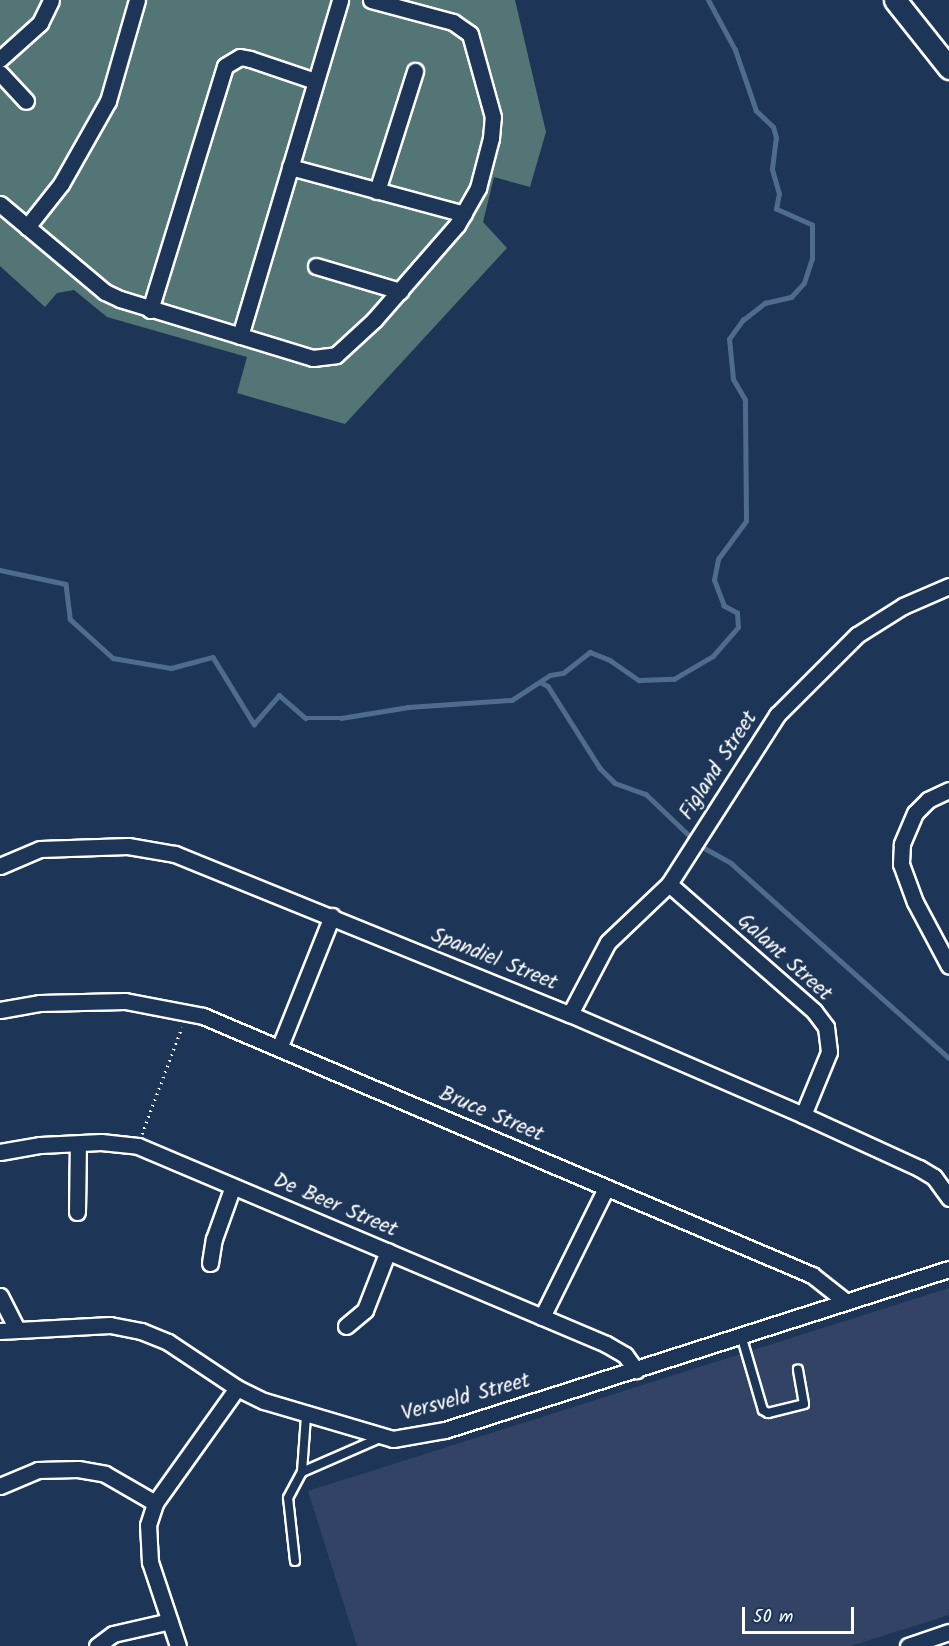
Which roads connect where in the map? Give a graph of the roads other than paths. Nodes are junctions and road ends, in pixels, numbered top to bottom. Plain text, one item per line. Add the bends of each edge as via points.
1 (51, 0) edge
2 (137, 0) edge
3 (340, 0) edge
4 (371, 0) edge
5 (431, 0) edge
6 (895, 0) edge
7 (427, 16) junction
8 (0, 59) edge
9 (949, 68) edge
10 (415, 71) dead end
11 (0, 73) edge
12 (315, 81) junction
13 (26, 101) dead end
14 (290, 167) junction
15 (377, 191) junction
16 (0, 204) edge
17 (464, 214) junction
18 (27, 227) junction
19 (316, 266) dead end
20 (400, 291) junction
21 (150, 310) junction
22 (240, 336) junction
23 (949, 586) edge
24 (949, 790) edge
25 (0, 866) edge
26 (669, 884) junction
27 (332, 916) junction
28 (949, 966) edge
29 (0, 1010) edge
30 (570, 1014) junction
31 (280, 1046) junction
32 (803, 1115) junction
33 (78, 1144) junction
34 (0, 1152) edge
35 (233, 1186) junction
36 (606, 1188) junction
37 (949, 1198) edge
38 (77, 1212) dead end
39 (388, 1251) junction
40 (210, 1263) dead end
41 (949, 1269) edge
42 (0, 1296) edge
43 (845, 1301) junction
44 (542, 1317) junction
45 (346, 1326) dead end
46 (17, 1329) junction
47 (0, 1330) edge
48 (741, 1335) junction
49 (636, 1370) junction
50 (798, 1370) dead end
51 (237, 1388) junction
52 (306, 1416) junction
53 (381, 1437) junction
54 (302, 1472) junction
55 (0, 1486) edge
56 (155, 1503) junction
57 (295, 1561) dead end
58 (170, 1621) junction
59 (949, 1632) edge
60 (97, 1646) edge
61 (178, 1646) edge
62 (908, 1646) edge

1 - 8 street via 40,23
2 - 18 street via 108,101 62,184
3 - 12 street
4 - 7 street
5 - 7 street
6 - 9 street
7 - 17 street via 453,22 470,34 493,117 478,188
10 - 15 street
11 - 13 street
12 - 14 street
12 - 21 street via 240,57 225,66
14 - 15 street
14 - 22 street
15 - 17 street
16 - 18 street
17 - 20 street
18 - 21 street via 105,292
19 - 20 street
20 - 22 street via 346,348 326,358
21 - 22 street
23 - 26 street, Figland Street via 903,606 857,635 800,690 758,738
24 - 28 street via 928,800 915,813 902,844 902,864 915,902
25 - 27 street, Spandiel Street via 40,849 151,848 197,862
26 - 30 street, Figland Street via 608,942
26 - 32 street, Galant Street via 814,1011 826,1027 828,1052
27 - 30 street, Spandiel Street
27 - 31 street
29 - 31 street, Bruce Street via 84,1000 125,1001 188,1012
30 - 32 street, Spandiel Street
31 - 36 street, Bruce Street
32 - 37 street, Spandiel Street via 919,1168 934,1177
33 - 34 street, De Beer Street
33 - 35 street, De Beer Street via 138,1146
33 - 38 street
35 - 39 street, De Beer Street
35 - 40 street via 214,1239
36 - 43 street, Bruce Street via 812,1275 834,1288
36 - 44 street
39 - 44 street, De Beer Street
39 - 45 street via 365,1310
41 - 43 street
42 - 46 street
43 - 48 street, Versveld Street
44 - 49 street, De Beer Street via 614,1347
46 - 47 street, Versveld Street
46 - 51 street, Versveld Street via 110,1325 141,1331 168,1342
48 - 49 street, Versveld Street
48 - 50 lane via 763,1410 768,1413 804,1404
49 - 53 street, Versveld Street via 445,1430 393,1439
51 - 52 street, Versveld Street
51 - 56 street
52 - 53 street, Versveld Street
52 - 54 lane
53 - 54 lane
54 - 57 lane via 288,1498
55 - 56 street via 38,1470 78,1469 105,1474
56 - 58 street via 147,1544
58 - 60 street via 113,1634
58 - 61 street
59 - 62 street

